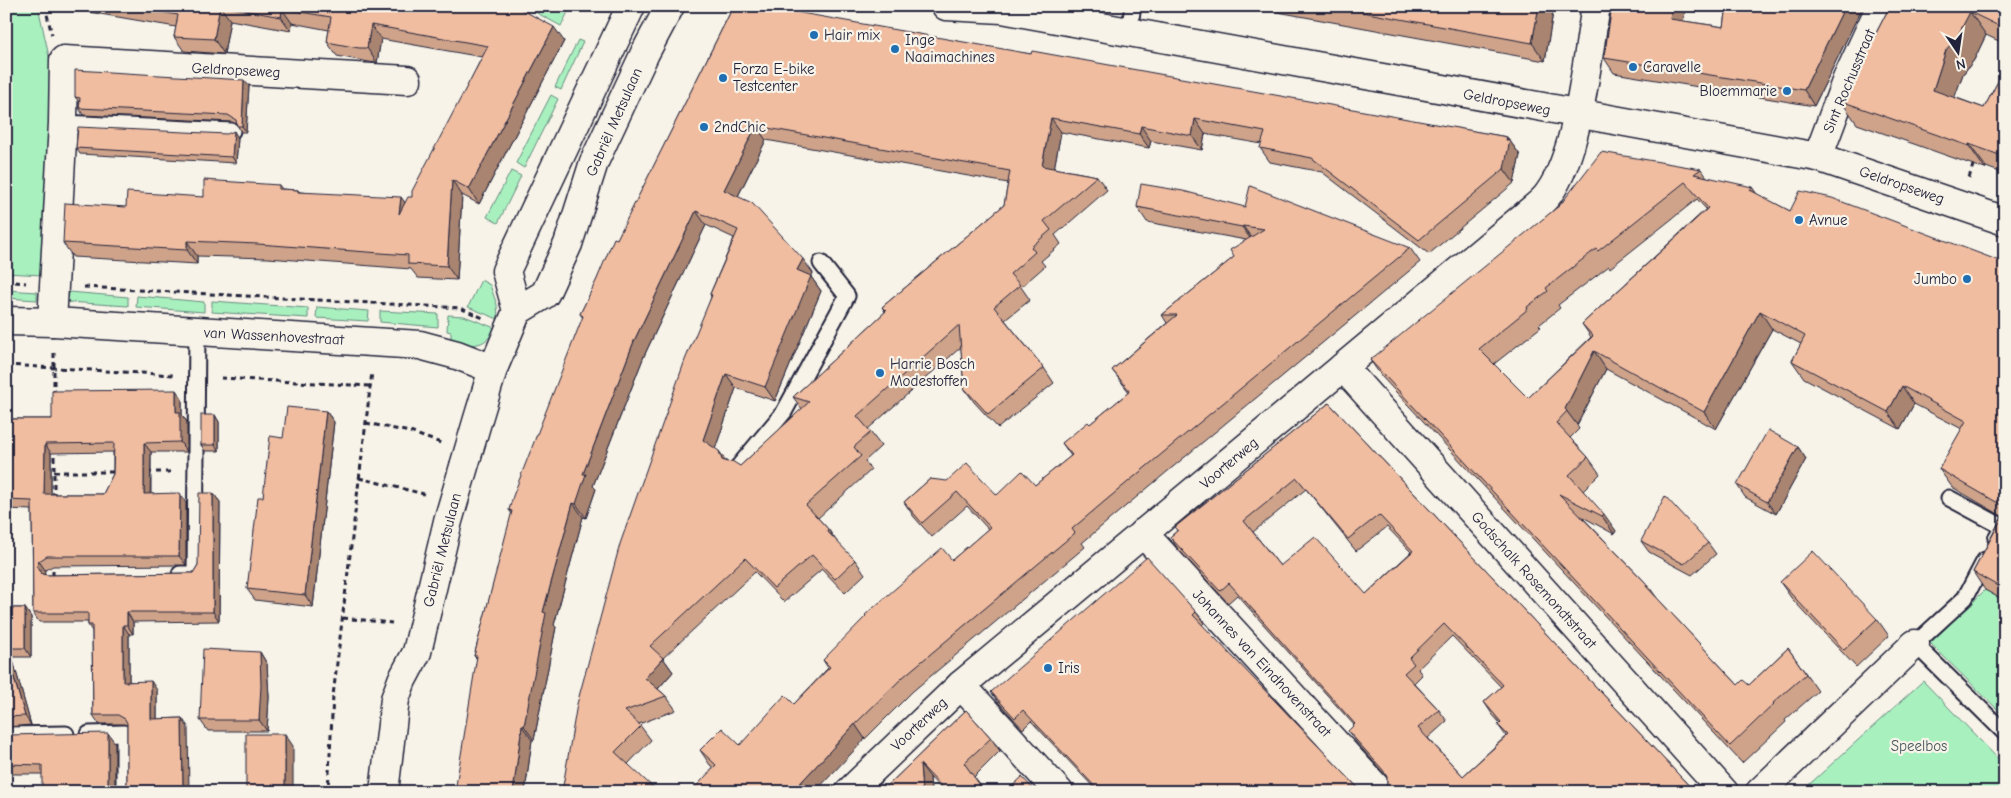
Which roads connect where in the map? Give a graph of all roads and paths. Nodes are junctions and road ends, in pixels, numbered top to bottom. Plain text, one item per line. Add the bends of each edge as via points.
1 (632, 6) edge
2 (670, 6) edge
3 (946, 6) edge
4 (1596, 6) edge
5 (1881, 6) edge
6 (998, 8) edge
7 (1131, 19) edge
8 (407, 80) dead end
9 (1578, 115) junction
10 (64, 123) junction
11 (232, 131) edge
12 (1977, 156) edge
13 (1818, 157) junction
14 (1961, 205) junction
15 (2005, 221) edge
16 (821, 263) dead end
17 (6, 281) edge
18 (53, 285) junction
19 (513, 320) junction
20 (6, 321) edge
21 (53, 322) junction
22 (198, 331) junction
23 (376, 342) junction
24 (1344, 367) junction
25 (493, 369) junction
26 (54, 397) edge
27 (366, 423) junction
28 (54, 444) edge
29 (468, 452) junction
30 (738, 467) edge
31 (54, 472) junction
32 (120, 472) edge
33 (138, 472) edge
34 (195, 472) junction
35 (359, 478) junction
36 (1949, 498) edge
37 (54, 500) edge
38 (453, 503) junction
39 (2004, 528) edge
40 (1143, 533) junction
41 (54, 556) edge
42 (166, 574) edge
43 (53, 575) edge
44 (343, 618) junction
45 (424, 627) junction
46 (1915, 644) junction
47 (961, 685) junction
48 (2005, 733) edge
49 (6, 735) edge
50 (2005, 779) edge
51 (124, 792) edge
52 (328, 792) edge
53 (384, 792) edge
54 (849, 792) edge
55 (1059, 792) edge
56 (1380, 792) edge
57 (1724, 792) edge
58 (1760, 792) edge
59 (2003, 792) edge

1 - 19 street via 506,271
2 - 19 street, Gabriël Metsulaan via 594,162 568,244 545,294
3 - 6 street, Geldropseweg
4 - 9 street, Voorterweg
5 - 13 street, Sint Rochusstraat via 1847,79
6 - 7 street, Geldropseweg
7 - 9 street, Geldropseweg
8 - 10 street, Geldropseweg via 64,60
9 - 13 street, Geldropseweg
9 - 24 street, Voorterweg via 1563,168 1549,194
10 - 11 lane
10 - 18 street
12 - 14 path
13 - 14 street, Geldropseweg
14 - 15 street, Geldropseweg
16 - 30 lane via 847,296 784,412
17 - 18 path
18 - 19 path via 460,308
18 - 21 street
19 - 25 street, Gabriël Metsulaan
20 - 21 street, van Wassenhovestraat
21 - 22 street, van Wassenhovestraat
21 - 26 path
22 - 23 street, van Wassenhovestraat
22 - 34 lane
23 - 25 street, van Wassenhovestraat via 420,345
23 - 27 path
24 - 40 street, Voorterweg
24 - 57 street, Godschalk Rosemondtstraat
25 - 29 street, Gabriël Metsulaan
27 - 29 path via 410,432
27 - 35 path
28 - 31 path
29 - 38 street, Gabriël Metsulaan
31 - 32 path
31 - 37 path
33 - 34 path
34 - 42 lane via 195,574
35 - 38 path
35 - 44 path
36 - 39 lane
38 - 45 street, Gabriël Metsulaan
39 - 46 lane via 1965,598
40 - 47 street, Voorterweg
40 - 56 street, Johannes van Eindhovenstraat
41 - 43 path
44 - 45 path
44 - 52 path via 333,696
45 - 53 street, Gabriël Metsulaan via 417,652 395,699
46 - 48 lane
46 - 58 street
47 - 54 street, Voorterweg
47 - 55 street
49 - 51 lane via 124,733
50 - 59 path

